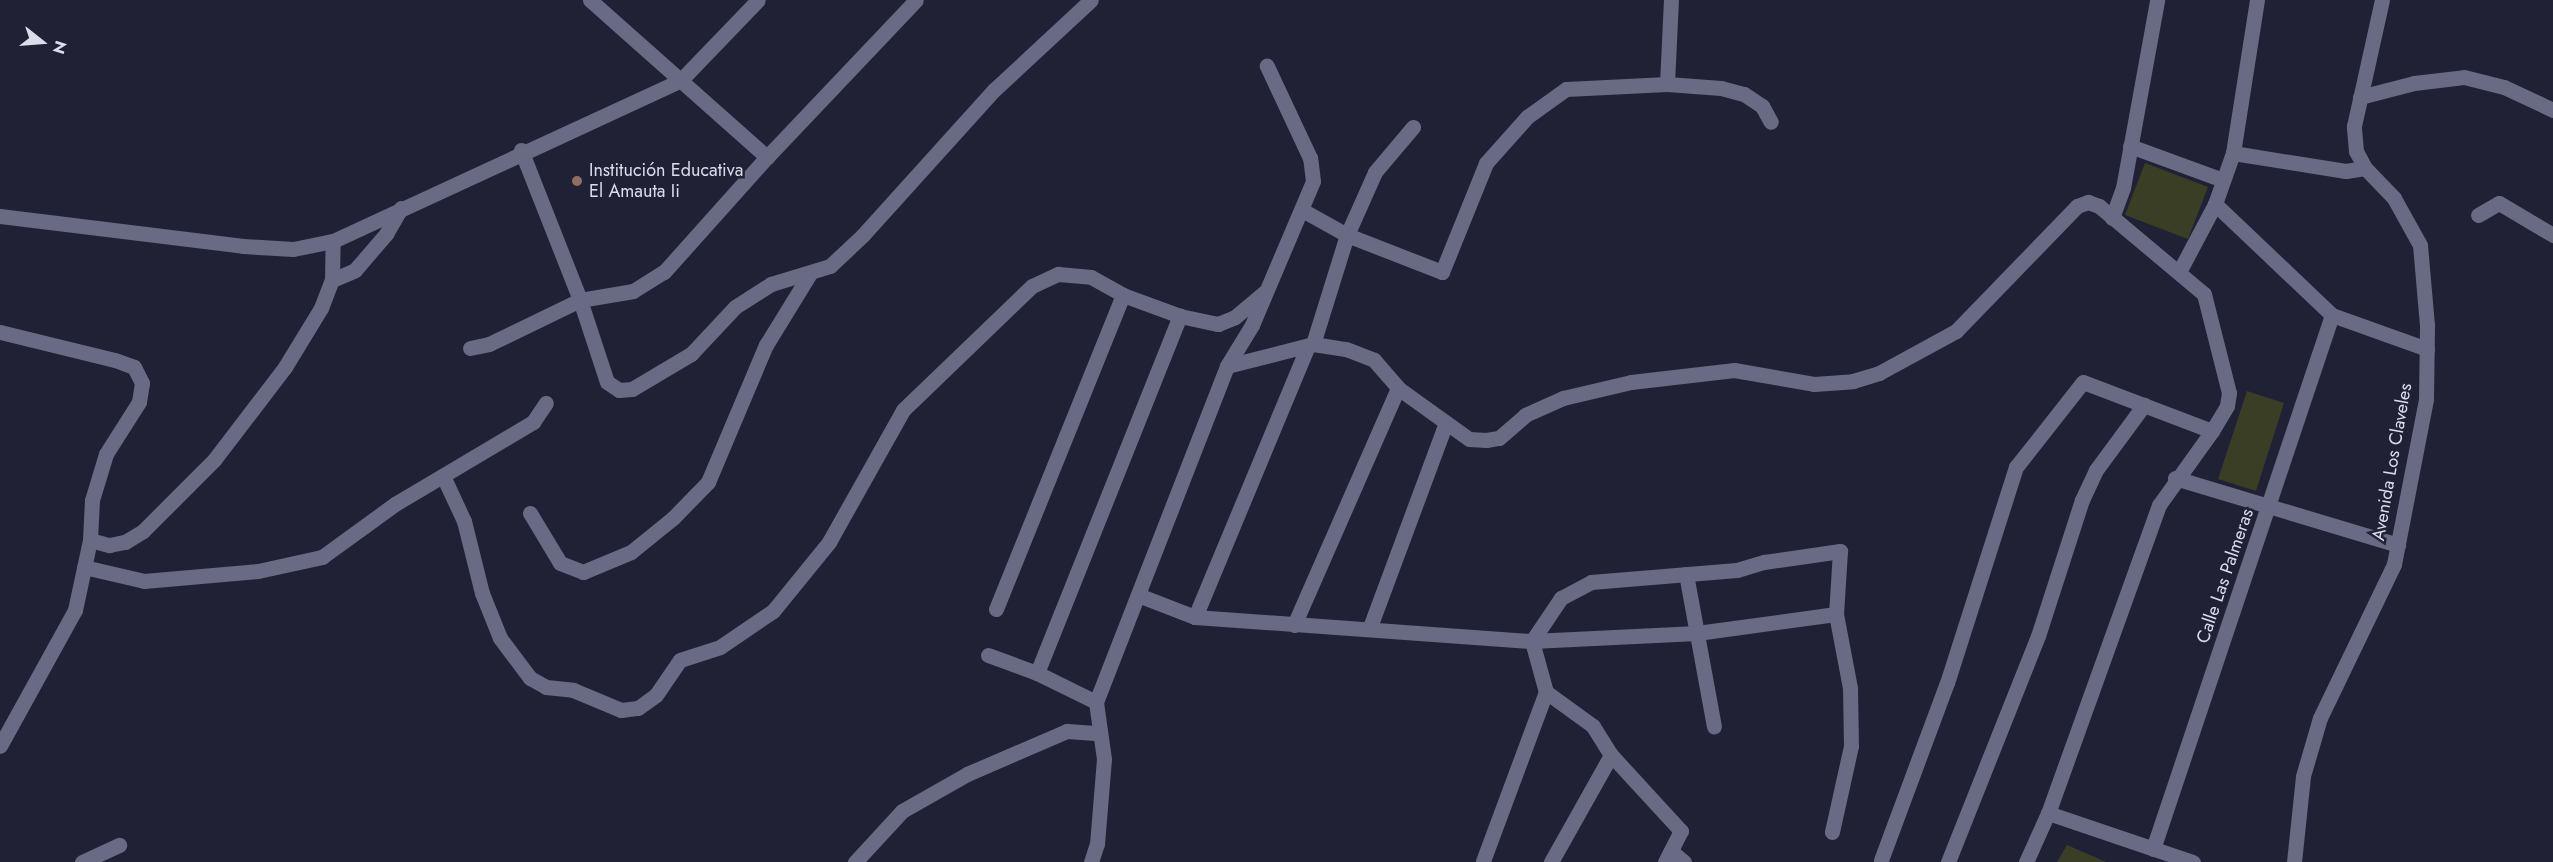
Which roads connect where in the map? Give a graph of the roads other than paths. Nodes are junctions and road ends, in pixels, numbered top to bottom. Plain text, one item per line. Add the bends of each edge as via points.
1 (590, 0) edge
2 (758, 0) edge
3 (916, 0) edge
4 (1091, 0) edge
5 (1671, 0) edge
6 (2157, 0) edge
7 (2258, 0) edge
8 (2382, 0) edge
9 (1267, 66) dead end
10 (680, 81) junction
11 (1667, 84) junction
12 (2360, 97) junction
13 (2553, 110) edge
14 (1771, 122) dead end
15 (1413, 127) dead end
16 (2130, 146) junction
17 (521, 150) junction
18 (2233, 153) junction
19 (767, 157) junction
20 (2365, 168) junction
21 (2223, 180) junction
22 (2215, 204) junction
23 (401, 208) junction
24 (1302, 210) junction
25 (2478, 215) dead end
26 (0, 216) edge
27 (2112, 218) junction
28 (1347, 235) junction
29 (2553, 235) edge
30 (333, 241) junction
31 (2179, 272) junction
32 (809, 275) junction
33 (332, 280) junction
34 (1266, 291) junction
35 (1123, 295) junction
36 (580, 300) junction
37 (2332, 315) junction
38 (1180, 316) junction
39 (0, 332) edge
40 (1311, 345) junction
41 (470, 348) dead end
42 (2427, 349) junction
43 (1227, 366) junction
44 (1398, 388) junction
45 (546, 403) dead end
46 (2144, 405) junction
47 (1446, 423) junction
48 (2212, 430) junction
49 (443, 476) junction
50 (2175, 478) junction
51 (2268, 508) junction
52 (530, 513) dead end
53 (90, 540) junction
54 (2398, 545) junction
55 (84, 567) junction
56 (1686, 574) junction
57 (1138, 595) junction
58 (996, 609) dead end
59 (1836, 614) junction
60 (1195, 617) junction
61 (1294, 626) junction
62 (1370, 627) junction
63 (1696, 633) junction
64 (1532, 641) junction
65 (988, 655) dead end
66 (1037, 673) junction
67 (1546, 692) junction
68 (1095, 702) junction
69 (1714, 726) dead end
70 (1099, 733) junction
71 (0, 746) edge
72 (1611, 755) junction
73 (2048, 813) junction
74 (1832, 832) dead end
75 (119, 844) dead end
76 (2153, 849) junction
77 (1668, 856) edge
78 (1881, 860) dead end
79 (82, 862) edge
80 (855, 862) edge
81 (1091, 862) edge
82 (1482, 862) edge
83 (1551, 862) edge
84 (1684, 862) edge
85 (1948, 862) edge
86 (2026, 862) edge
87 (2193, 862) edge
88 (2294, 862) edge

1 - 10 street
2 - 10 street
3 - 19 street
4 - 32 street via 994,90 862,236 830,266
5 - 11 street
6 - 16 street
7 - 18 street
8 - 12 street, Avenida Los Claveles
9 - 24 street via 1310,158 1313,182
10 - 17 street
10 - 19 street
11 - 14 street via 1744,94 1762,106
11 - 28 street via 1566,89 1527,117 1486,163 1442,272
12 - 13 street via 2414,82 2464,77 2504,87
12 - 20 street, Avenida Los Claveles via 2354,126 2356,151
15 - 28 street via 1375,172
16 - 21 street
16 - 27 street via 2123,188
17 - 23 street
17 - 36 street
18 - 20 street via 2346,171
18 - 21 street
19 - 36 street via 664,272 633,291
20 - 42 street, Avenida Los Claveles via 2394,198 2420,245
21 - 22 street
22 - 31 street
22 - 37 street
23 - 30 street
23 - 33 street via 386,234 355,270
24 - 28 street
24 - 34 street
25 - 29 street via 2499,203
26 - 30 street via 243,246 293,249
27 - 31 street
27 - 47 street via 2088,202 2077,206 1956,331 1879,373 1853,381 1814,384 1734,370 1631,382 1563,398 1525,415 1499,438 1486,440 1469,439
28 - 40 street
30 - 33 street
31 - 48 street via 2204,294 2229,393 2228,406
32 - 36 street via 771,284 735,307 691,354 632,389 619,390 607,382
32 - 52 street via 766,345 708,482 673,518 631,552 583,572 560,563
33 - 53 street via 321,308 285,367 214,460 143,531 125,542
34 - 38 street via 1218,324
34 - 43 street via 1252,325
35 - 38 street
35 - 49 street via 1091,277 1058,274 1032,286 903,410 829,542 773,611 720,647 680,660 656,695 638,708 621,710 530,678 500,638 482,592 464,521
35 - 58 street
36 - 41 street via 489,344
37 - 42 street
37 - 51 street, Calle Las Palmeras
38 - 66 street
39 - 53 street via 115,360 134,367 142,383 139,402 106,454 92,500
40 - 43 street
40 - 44 street via 1346,349 1374,360
40 - 60 street
42 - 54 street, Avenida Los Claveles via 2426,399
43 - 57 street
44 - 47 street
44 - 61 street
45 - 49 street via 533,422
46 - 48 street
46 - 78 street via 2083,382 2016,467 1947,683
46 - 85 street via 2096,470 2082,500 2038,636
47 - 62 street
48 - 50 street
49 - 55 street via 395,504 322,557 258,571 144,581
50 - 51 street
50 - 73 street via 2158,505
51 - 54 street
51 - 76 street, Calle Las Palmeras
53 - 55 street
54 - 88 street, Avenida Los Claveles via 2394,564 2320,718 2303,776
55 - 71 street via 75,610
56 - 59 street via 1840,551
56 - 63 street
56 - 64 street via 1591,582 1561,598
57 - 60 street
57 - 68 street
59 - 63 street
59 - 74 street via 1850,688 1851,746
60 - 61 street
61 - 62 street
62 - 64 street
63 - 64 street
63 - 69 street
64 - 67 street
65 - 66 street
66 - 68 street
67 - 72 street via 1593,726
67 - 82 street
68 - 70 street
70 - 80 street via 1067,731 967,774 902,811
70 - 81 street via 1104,759 1097,844
72 - 77 street via 1681,831
72 - 83 street
73 - 76 street
73 - 86 street
75 - 79 street
76 - 87 street
77 - 84 street

